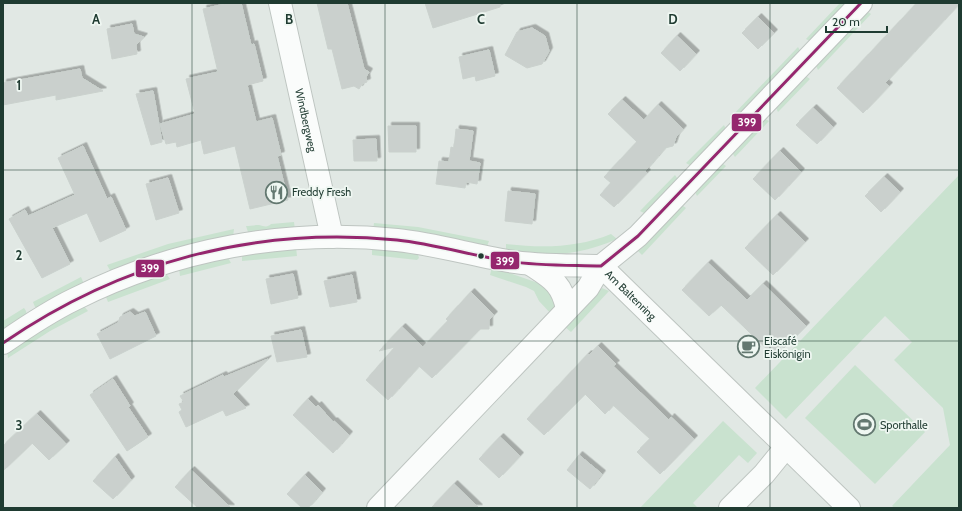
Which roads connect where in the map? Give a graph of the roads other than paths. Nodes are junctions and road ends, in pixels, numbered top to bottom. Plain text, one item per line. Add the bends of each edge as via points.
1 (280, 3) edge
2 (861, 3) edge
3 (332, 236) junction
4 (530, 264) junction
5 (602, 266) junction
6 (567, 309) junction
7 (3, 343) edge
8 (786, 447) junction
9 (378, 508) edge
10 (730, 508) edge
11 (849, 508) edge

1 - 3 street, Windbergweg
2 - 5 street via 638,236
3 - 4 street, Am Baltenring via 399,240
3 - 7 street, Am Baltenring via 232,245 175,259 116,280 74,299
4 - 5 street, Am Baltenring
4 - 6 street via 552,278 564,295
5 - 6 street via 588,288
5 - 8 street, Am Baltenring
6 - 9 street
8 - 10 street via 764,474
8 - 11 street, Am Baltenring

